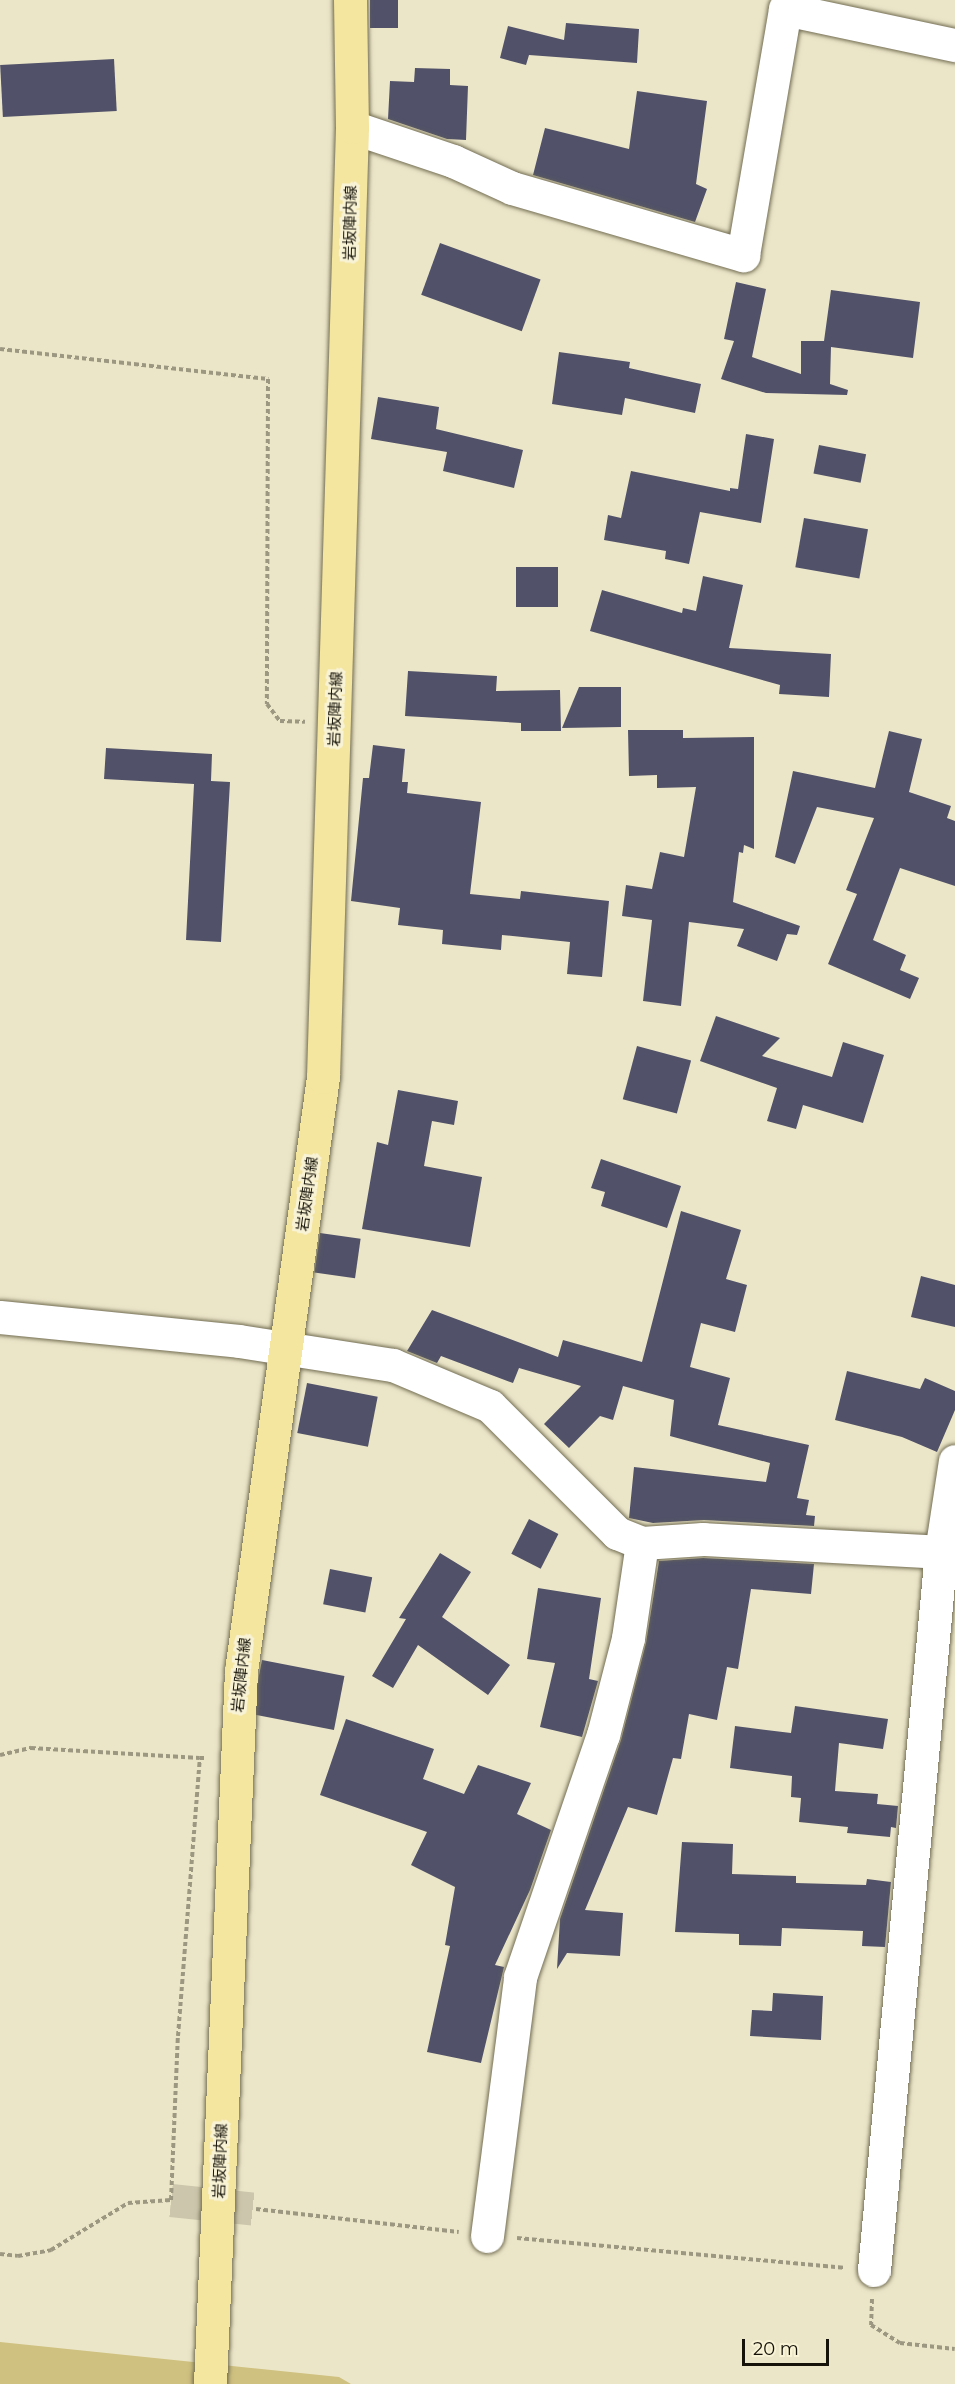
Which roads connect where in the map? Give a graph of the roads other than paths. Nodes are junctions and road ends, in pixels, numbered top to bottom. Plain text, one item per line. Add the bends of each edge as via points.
1 (350, 0) edge
2 (955, 45) edge
3 (352, 127) junction
4 (0, 1317) edge
5 (286, 1350) junction
6 (955, 1461) edge
7 (642, 1544) junction
8 (942, 1552) junction
9 (487, 2236) road end
10 (874, 2270) road end
11 (210, 2384) edge

1 - 3 main road, 岩坂陣内線
2 - 3 street via 785,9 743,255 512,188 453,161
3 - 5 main road, 岩坂陣内線 via 323,1077
4 - 5 street via 239,1341
5 - 7 street via 393,1365 490,1406 617,1533
5 - 11 main road, 岩坂陣内線 via 242,1660 234,1758
6 - 8 street
7 - 8 street via 704,1539
7 - 9 street via 628,1638 603,1735 520,1977
8 - 10 street

